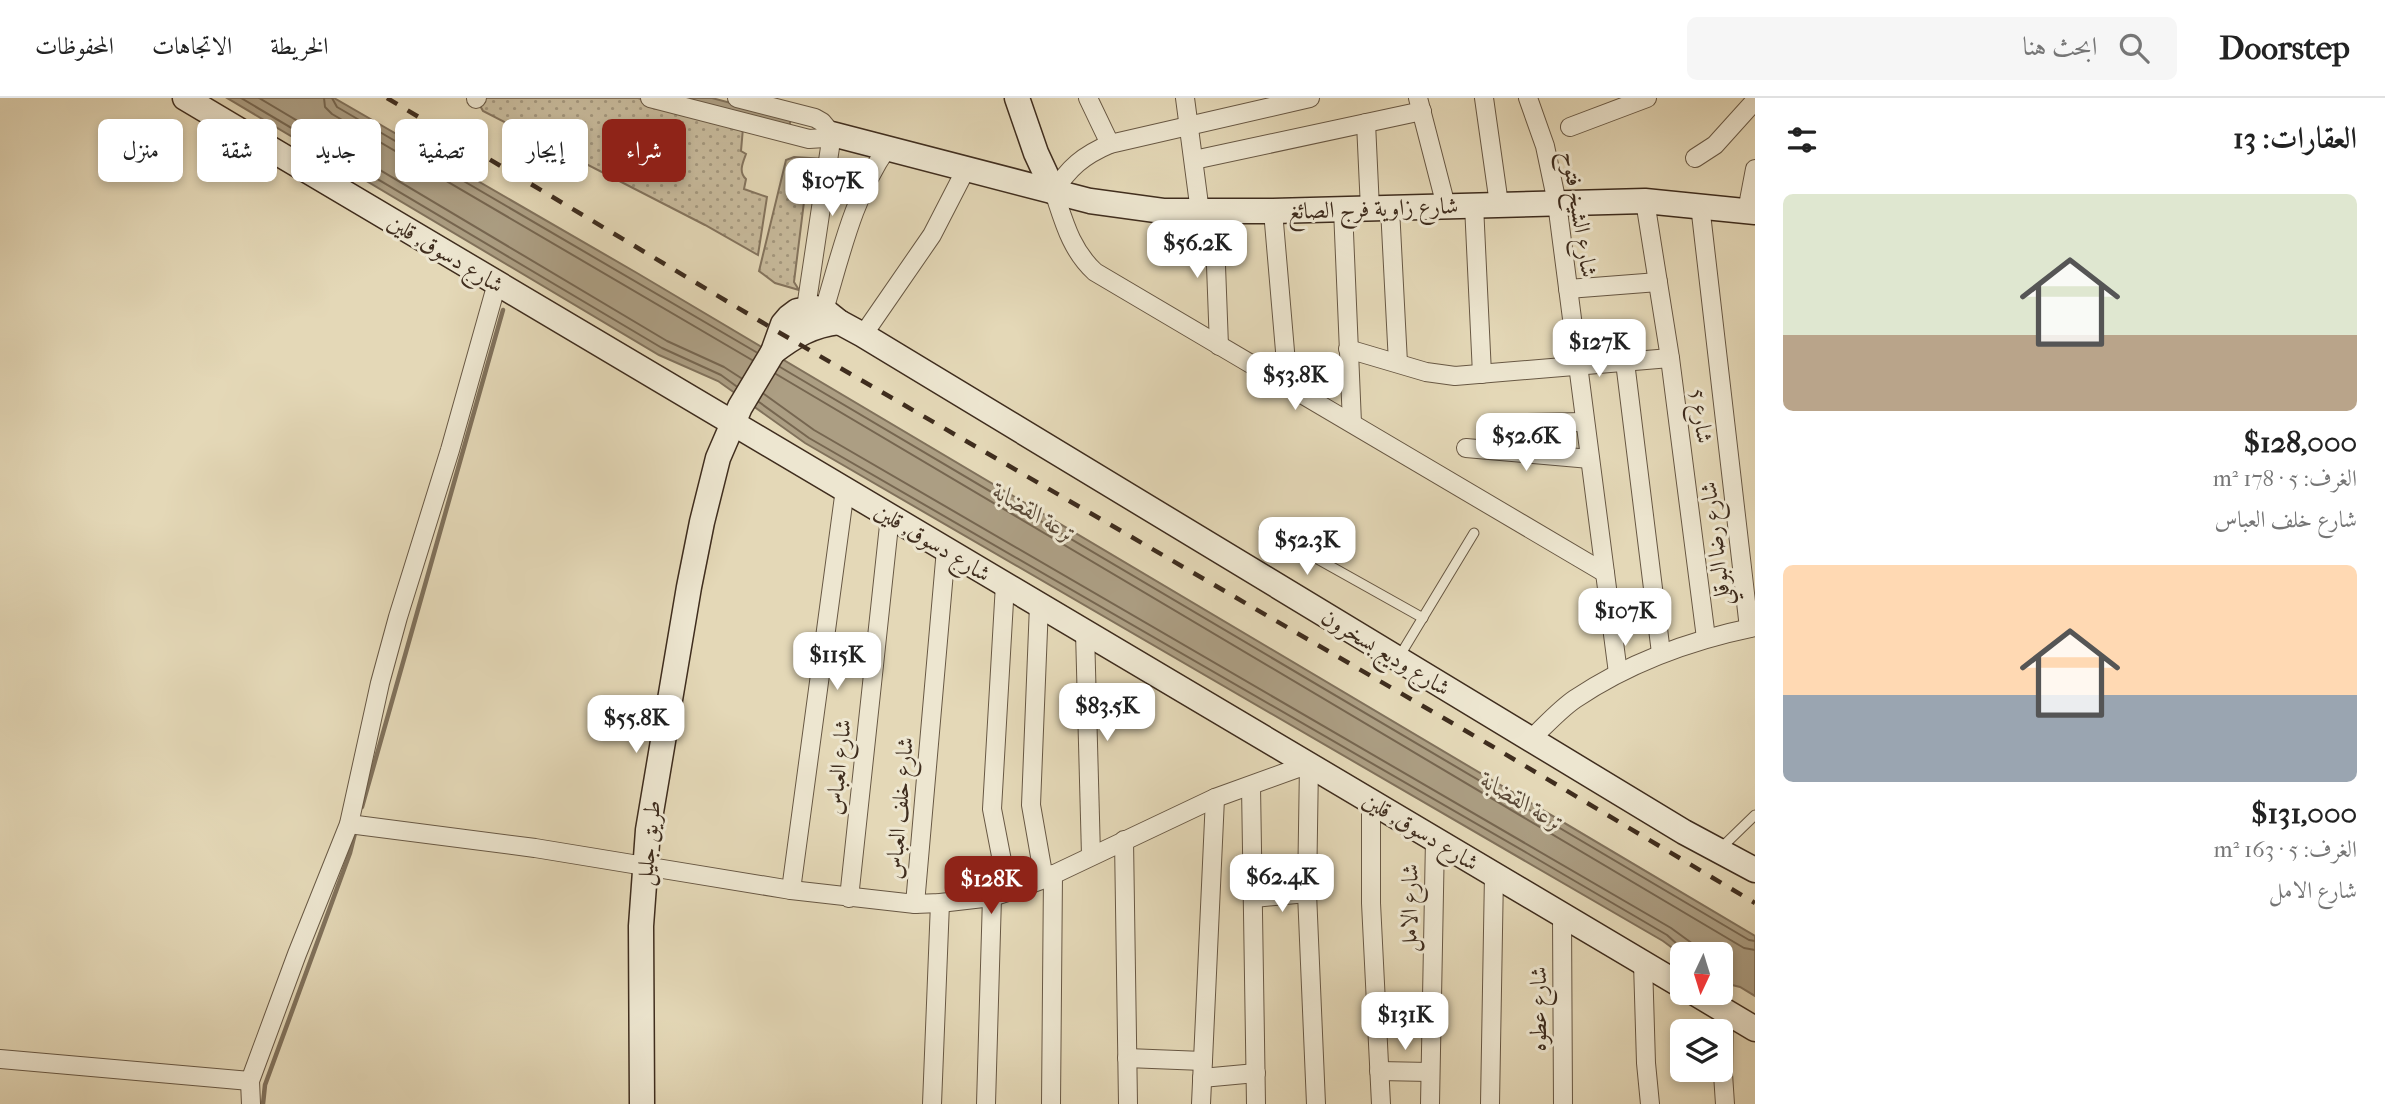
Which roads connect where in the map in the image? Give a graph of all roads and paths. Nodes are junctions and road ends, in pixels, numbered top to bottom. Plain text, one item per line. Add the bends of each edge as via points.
1 (185, 98) edge
2 (650, 98) edge
3 (737, 98) edge
4 (1017, 98) edge
5 (1088, 98) edge
6 (1185, 98) edge
7 (1310, 98) edge
8 (1483, 98) edge
9 (1528, 98) edge
10 (1647, 98) edge
11 (1752, 103) edge
12 (1420, 105) edge
13 (1366, 123) junction
14 (1189, 126) junction
15 (1570, 127) dead end
16 (832, 134) junction
17 (1110, 144) junction
18 (887, 148) junction
19 (1695, 158) dead end
20 (1194, 160) junction
21 (965, 169) junction
22 (1755, 169) edge
23 (1054, 192) junction
24 (1645, 201) junction
25 (1557, 203) junction
26 (1499, 204) junction
27 (1474, 205) junction
28 (1700, 205) junction
29 (1446, 206) junction
30 (1380, 208) junction
31 (1343, 209) junction
32 (1273, 211) junction
33 (1751, 211) edge
34 (1207, 212) junction
35 (1658, 282) junction
36 (497, 283) junction
37 (1568, 289) junction
38 (823, 314) junction
39 (863, 335) junction
40 (1219, 346) junction
41 (1348, 349) junction
42 (773, 352) junction
43 (1670, 358) junction
44 (1625, 362) junction
45 (1398, 363) junction
46 (1578, 366) junction
47 (1482, 374) junction
48 (1288, 386) junction
49 (736, 415) junction
50 (1585, 422) junction
51 (1352, 423) junction
52 (1527, 423) dead end
53 (1466, 448) dead end
54 (1590, 459) junction
55 (845, 489) junction
56 (890, 516) junction
57 (1264, 529) dead end
58 (1474, 533) dead end
59 (946, 550) junction
60 (1605, 573) junction
61 (1004, 584) junction
62 (1040, 605) junction
63 (1423, 618) junction
64 (1752, 628) edge
65 (1085, 632) junction
66 (1706, 638) junction
67 (1661, 653) junction
68 (1398, 659) junction
69 (1618, 673) junction
70 (1531, 739) junction
71 (1309, 764) junction
72 (1251, 786) junction
73 (1215, 798) junction
74 (1371, 802) junction
75 (1755, 815) edge
76 (349, 824) junction
77 (1435, 839) junction
78 (1124, 840) junction
79 (1718, 851) junction
80 (1091, 855) junction
81 (645, 866) junction
82 (1755, 870) edge
83 (1494, 874) junction
84 (1049, 877) junction
85 (791, 890) junction
86 (1307, 893) junction
87 (1000, 895) junction
88 (849, 898) junction
89 (1254, 898) junction
90 (940, 903) junction
91 (915, 904) junction
92 (1562, 915) junction
93 (1643, 963) junction
94 (1670, 979) edge
95 (1715, 1005) edge
96 (1724, 1010) junction
97 (1755, 1029) edge
98 (1127, 1058) junction
99 (0, 1059) edge
100 (1203, 1070) junction
101 (1379, 1071) junction
102 (1430, 1072) junction
103 (1256, 1073) junction
104 (250, 1081) junction
105 (251, 1104) edge
106 (642, 1104) edge
107 (932, 1104) edge
108 (986, 1104) edge
109 (1051, 1104) edge
110 (1128, 1104) edge
111 (1201, 1104) edge
112 (1256, 1104) edge
113 (1316, 1104) edge
114 (1381, 1104) edge
115 (1430, 1104) edge
116 (1490, 1104) edge
117 (1563, 1104) edge
118 (1650, 1104) edge
119 (1725, 1104) edge

1 - 36 main road, شارع دسوق, قلين
2 - 16 street, شارع زاوية فرج الصائغ via 808,139
3 - 16 street, شارع زاوية فرج الصائغ via 815,118
4 - 23 main road
5 - 17 street
6 - 14 street
7 - 14 street
8 - 26 street
9 - 25 street, شارع الشيخ فتوح via 1545,146
10 - 15 street
11 - 19 street via 1715,145
12 - 13 street
12 - 29 street
13 - 20 street
13 - 30 street
14 - 17 street
14 - 20 street
16 - 18 main road, شارع زاوية فرج الصائغ
16 - 38 street
17 - 23 street via 1076,162
18 - 21 main road, شارع زاوية فرج الصائغ
18 - 38 street via 856,203
20 - 34 street
21 - 23 main road, شارع زاوية فرج الصائغ
21 - 39 street via 932,235
22 - 33 street
23 - 34 main road, شارع زاوية فرج الصائغ via 1126,207
23 - 40 street via 1070,240 1085,263
24 - 25 main road, شارع زاوية فرج الصائغ
24 - 28 main road, شارع زاوية فرج الصائغ
24 - 35 street, شارع 5
25 - 26 main road, شارع زاوية فرج الصائغ
25 - 37 street, شارع الشيخ فتوح
26 - 27 main road, شارع زاوية فرج الصائغ
27 - 29 main road, شارع زاوية فرج الصائغ
27 - 47 street
28 - 33 main road, شارع زاوية فرج الصائغ
28 - 64 street, شارع رضا البوقلي
29 - 30 main road, شارع زاوية فرج الصائغ
30 - 31 main road, شارع زاوية فرج الصائغ
30 - 45 street
31 - 32 main road, شارع زاوية فرج الصائغ
31 - 41 street
32 - 34 main road, شارع زاوية فرج الصائغ
32 - 48 street
34 - 40 street
35 - 37 street
35 - 43 street, شارع 5
36 - 49 main road, شارع دسوق, قلين
36 - 76 street via 398,617
37 - 46 street, شارع الشيخ فتوح
38 - 39 main road, شارع وديع بسخرون
38 - 42 main road via 824,324
38 - 42 main road via 797,311 783,324
39 - 68 main road, شارع وديع بسخرون
40 - 48 street
41 - 45 street
41 - 51 street
42 - 49 main road, طريق جليل
43 - 44 street
43 - 66 street, شارع 5
44 - 46 street
44 - 67 street
45 - 47 street via 1455,376
46 - 47 street
46 - 50 street, شارع الشيخ فتوح
48 - 51 street
49 - 55 main road, شارع دسوق, قلين
49 - 81 main road, طريق جليل via 718,458 695,555
50 - 52 street
50 - 54 street, شارع الشيخ فتوح
51 - 60 street
53 - 54 street
54 - 60 street, شارع الشيخ فتوح
55 - 56 main road, شارع دسوق, قلين
55 - 85 street
56 - 59 main road, شارع دسوق, قلين
56 - 88 street, شارع العباس
57 - 63 lane
58 - 63 lane
59 - 61 main road, شارع دسوق, قلين
59 - 91 street, شارع خلف العباس
60 - 69 street, شارع الشيخ فتوح
61 - 62 main road, شارع دسوق, قلين
61 - 87 street via 992,809
62 - 65 main road, شارع دسوق, قلين
62 - 84 street via 1031,805
63 - 68 lane
64 - 66 street
65 - 71 main road, شارع دسوق, قلين
65 - 80 street
66 - 67 street
67 - 69 street
68 - 70 main road, شارع وديع بسخرون
69 - 70 street via 1573,701
70 - 79 main road, شارع وديع بسخرون
71 - 72 street
71 - 74 main road, شارع دسوق, قلين
71 - 86 street
72 - 73 street
72 - 89 street
73 - 78 street
73 - 100 street
74 - 77 main road, شارع دسوق, قلين
74 - 101 street via 1370,895
75 - 79 lane
76 - 81 street
76 - 104 street
77 - 83 main road, شارع دسوق, قلين
77 - 102 street, شارع الامل
78 - 80 street
78 - 98 street
79 - 82 main road, شارع وديع بسخرون
80 - 84 street
81 - 85 street
81 - 106 main road, طريق جليل
83 - 92 main road, شارع دسوق, قلين
83 - 116 street
84 - 87 street
84 - 109 street
85 - 88 street
86 - 89 street
86 - 113 street
87 - 90 street
87 - 108 street
88 - 91 street
89 - 103 street
90 - 91 street
90 - 107 street
92 - 93 main road, شارع دسوق, قلين
92 - 117 street, شارع عطوه
93 - 94 main road, شارع دسوق, قلين
93 - 118 street
95 - 96 main road
96 - 97 main road
96 - 119 street
98 - 100 street
98 - 110 street
99 - 104 street
100 - 103 street
100 - 111 street
101 - 102 street
101 - 114 street
102 - 115 street, شارع الامل
103 - 112 street
104 - 105 street

